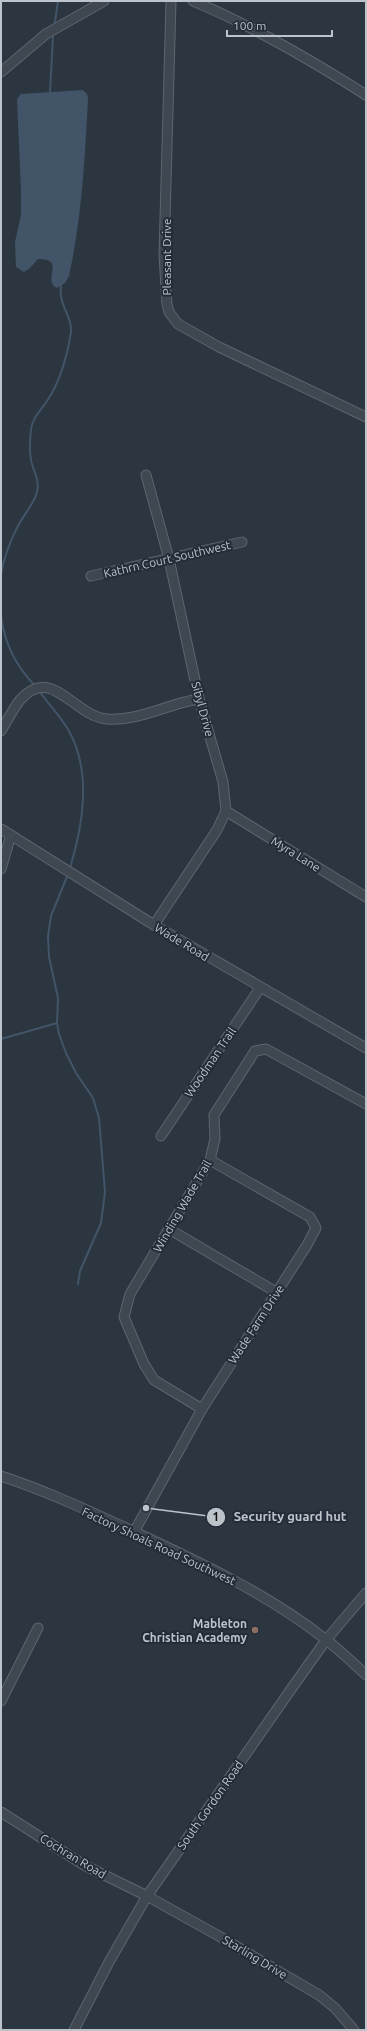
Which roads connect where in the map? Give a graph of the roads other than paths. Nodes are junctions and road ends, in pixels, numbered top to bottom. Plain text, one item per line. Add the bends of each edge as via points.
1 (104, 1) edge
2 (171, 1) edge
3 (193, 1) edge
4 (1, 72) edge
5 (366, 95) edge
6 (366, 417) edge
7 (146, 475) dead end
8 (242, 542) dead end
9 (169, 559) junction
10 (91, 576) dead end
11 (199, 699) junction
12 (1, 731) edge
13 (226, 811) junction
14 (1, 830) edge
15 (10, 836) junction
16 (1, 868) edge
17 (366, 897) edge
18 (154, 925) junction
19 (260, 988) junction
20 (366, 1048) edge
21 (366, 1104) edge
22 (161, 1136) dead end
23 (210, 1160) junction
24 (169, 1229) junction
25 (276, 1292) junction
26 (202, 1409) junction
27 (1, 1476) edge
28 (134, 1532) junction
29 (366, 1593) edge
30 (38, 1628) dead end
31 (326, 1640) junction
32 (366, 1675) edge
33 (1, 1701) edge
34 (1, 1812) edge
35 (147, 1896) junction
36 (74, 2030) edge
37 (354, 2030) edge

1 - 4 street via 46,34
2 - 6 street, Pleasant Drive via 164,255 165,296 169,312 178,324 219,347
3 - 5 street via 226,14
7 - 9 street, Sibyl Drive
8 - 9 street, Kathrn Court Southwest
9 - 10 street, Kathrn Court Southwest
9 - 11 street, Sibyl Drive
11 - 12 street via 124,718 107,719 82,710 57,691 45,686 33,689 20,700
11 - 13 street, Sibyl Drive via 223,782
13 - 17 street, Myra Lane
13 - 18 street
14 - 15 street, Wade Road
15 - 16 street
15 - 18 street, Wade Road
18 - 19 street, Wade Road
19 - 20 street, Wade Road
19 - 22 street, Woodman Trail
21 - 23 street, Winding Wade Trail via 266,1049 255,1051 214,1115 215,1139
23 - 24 street, Winding Wade Trail
23 - 25 street, Wade Farm Drive via 310,1217 316,1228
24 - 25 street
24 - 26 street, Winding Wade Trail via 130,1294 124,1317 144,1364 154,1380
25 - 26 street, Wade Farm Drive
26 - 28 street, Wade Farm Drive
27 - 28 street, Factory Shoals Road Southwest
28 - 31 street, Factory Shoals Road Southwest via 200,1562 249,1589
29 - 31 street, South Gordon Road
30 - 33 street
31 - 32 street, Factory Shoals Road Southwest
31 - 35 street, South Gordon Road
34 - 35 street, Cochran Road via 84,1865
35 - 36 street, South Gordon Road
35 - 37 street, Starling Drive via 319,1995 335,2008

